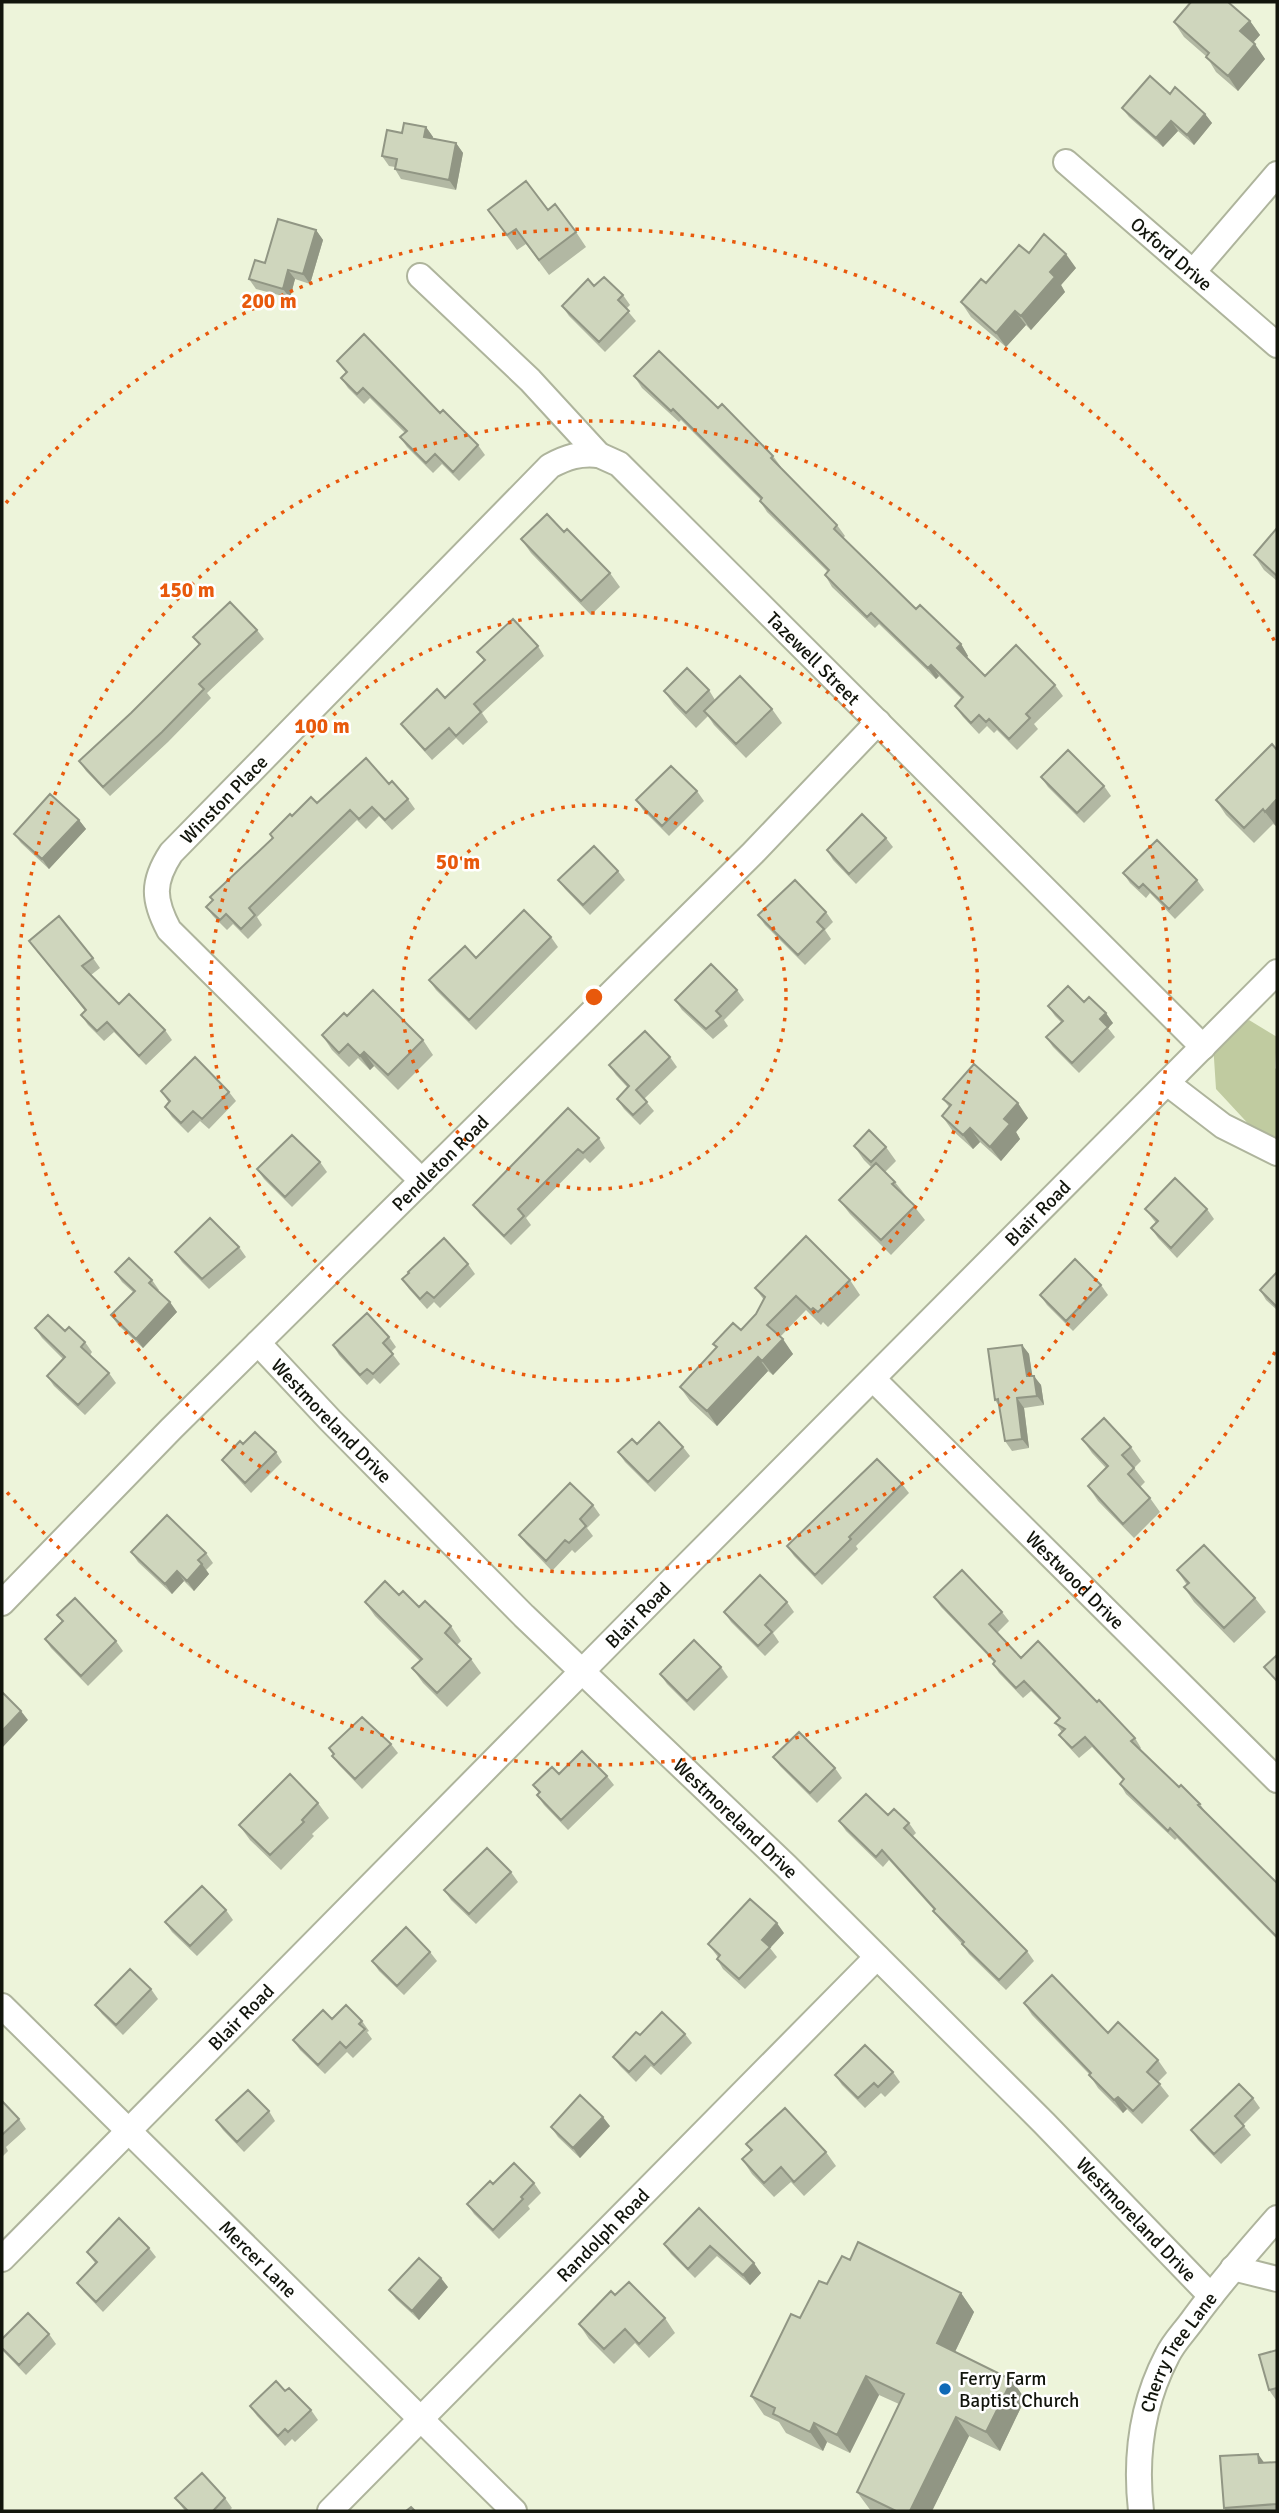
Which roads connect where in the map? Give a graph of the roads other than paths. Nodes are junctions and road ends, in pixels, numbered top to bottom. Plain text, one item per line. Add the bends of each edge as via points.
1 (1066, 162) dead end
2 (1277, 174) edge
3 (1193, 272) junction
4 (420, 275) dead end
5 (1277, 345) edge
6 (599, 455) junction
7 (878, 722) junction
8 (1277, 972) edge
9 (1203, 1047) junction
10 (1167, 1083) junction
11 (1277, 1153) edge
12 (422, 1181) junction
13 (258, 1343) junction
14 (873, 1379) junction
15 (2, 1604) edge
16 (582, 1672) junction
17 (1277, 1780) edge
18 (877, 1957) junction
19 (2, 2006) edge
20 (128, 2130) junction
21 (1277, 2218) edge
22 (2, 2259) edge
23 (1233, 2268) junction
24 (1277, 2279) edge
25 (1211, 2296) junction
26 (420, 2418) junction
27 (330, 2511) edge
28 (514, 2511) edge
29 (1141, 2511) edge

1 - 3 street, Oxford Drive
2 - 3 street
3 - 5 street, Oxford Drive
4 - 6 street, Tazewell Street via 530,380
6 - 7 street, Tazewell Street via 619,464
6 - 12 street, Winston Place via 566,457 550,466 160,869 158,910 169,930
7 - 9 street, Tazewell Street
7 - 12 street, Pendleton Road via 753,853
8 - 9 street, Blair Road
9 - 10 street, Blair Road
10 - 11 street via 1223,1126
10 - 14 street, Blair Road
12 - 13 street, Pendleton Road
13 - 15 street, Pendleton Road
13 - 16 street, Westmoreland Drive
14 - 16 street, Blair Road
14 - 17 street, Westwood Drive
16 - 18 street, Westmoreland Drive
16 - 20 street, Blair Road
18 - 25 street, Westmoreland Drive
18 - 26 street, Randolph Road
19 - 20 street, Mercer Lane
20 - 22 street, Blair Road
20 - 26 street, Mercer Lane
21 - 23 street, Cherry Tree Lane
23 - 24 street
23 - 25 street, Cherry Tree Lane
25 - 29 street, Cherry Tree Lane via 1168,2353 1150,2400 1139,2452
26 - 27 street, Randolph Road
26 - 28 street, Mercer Lane

